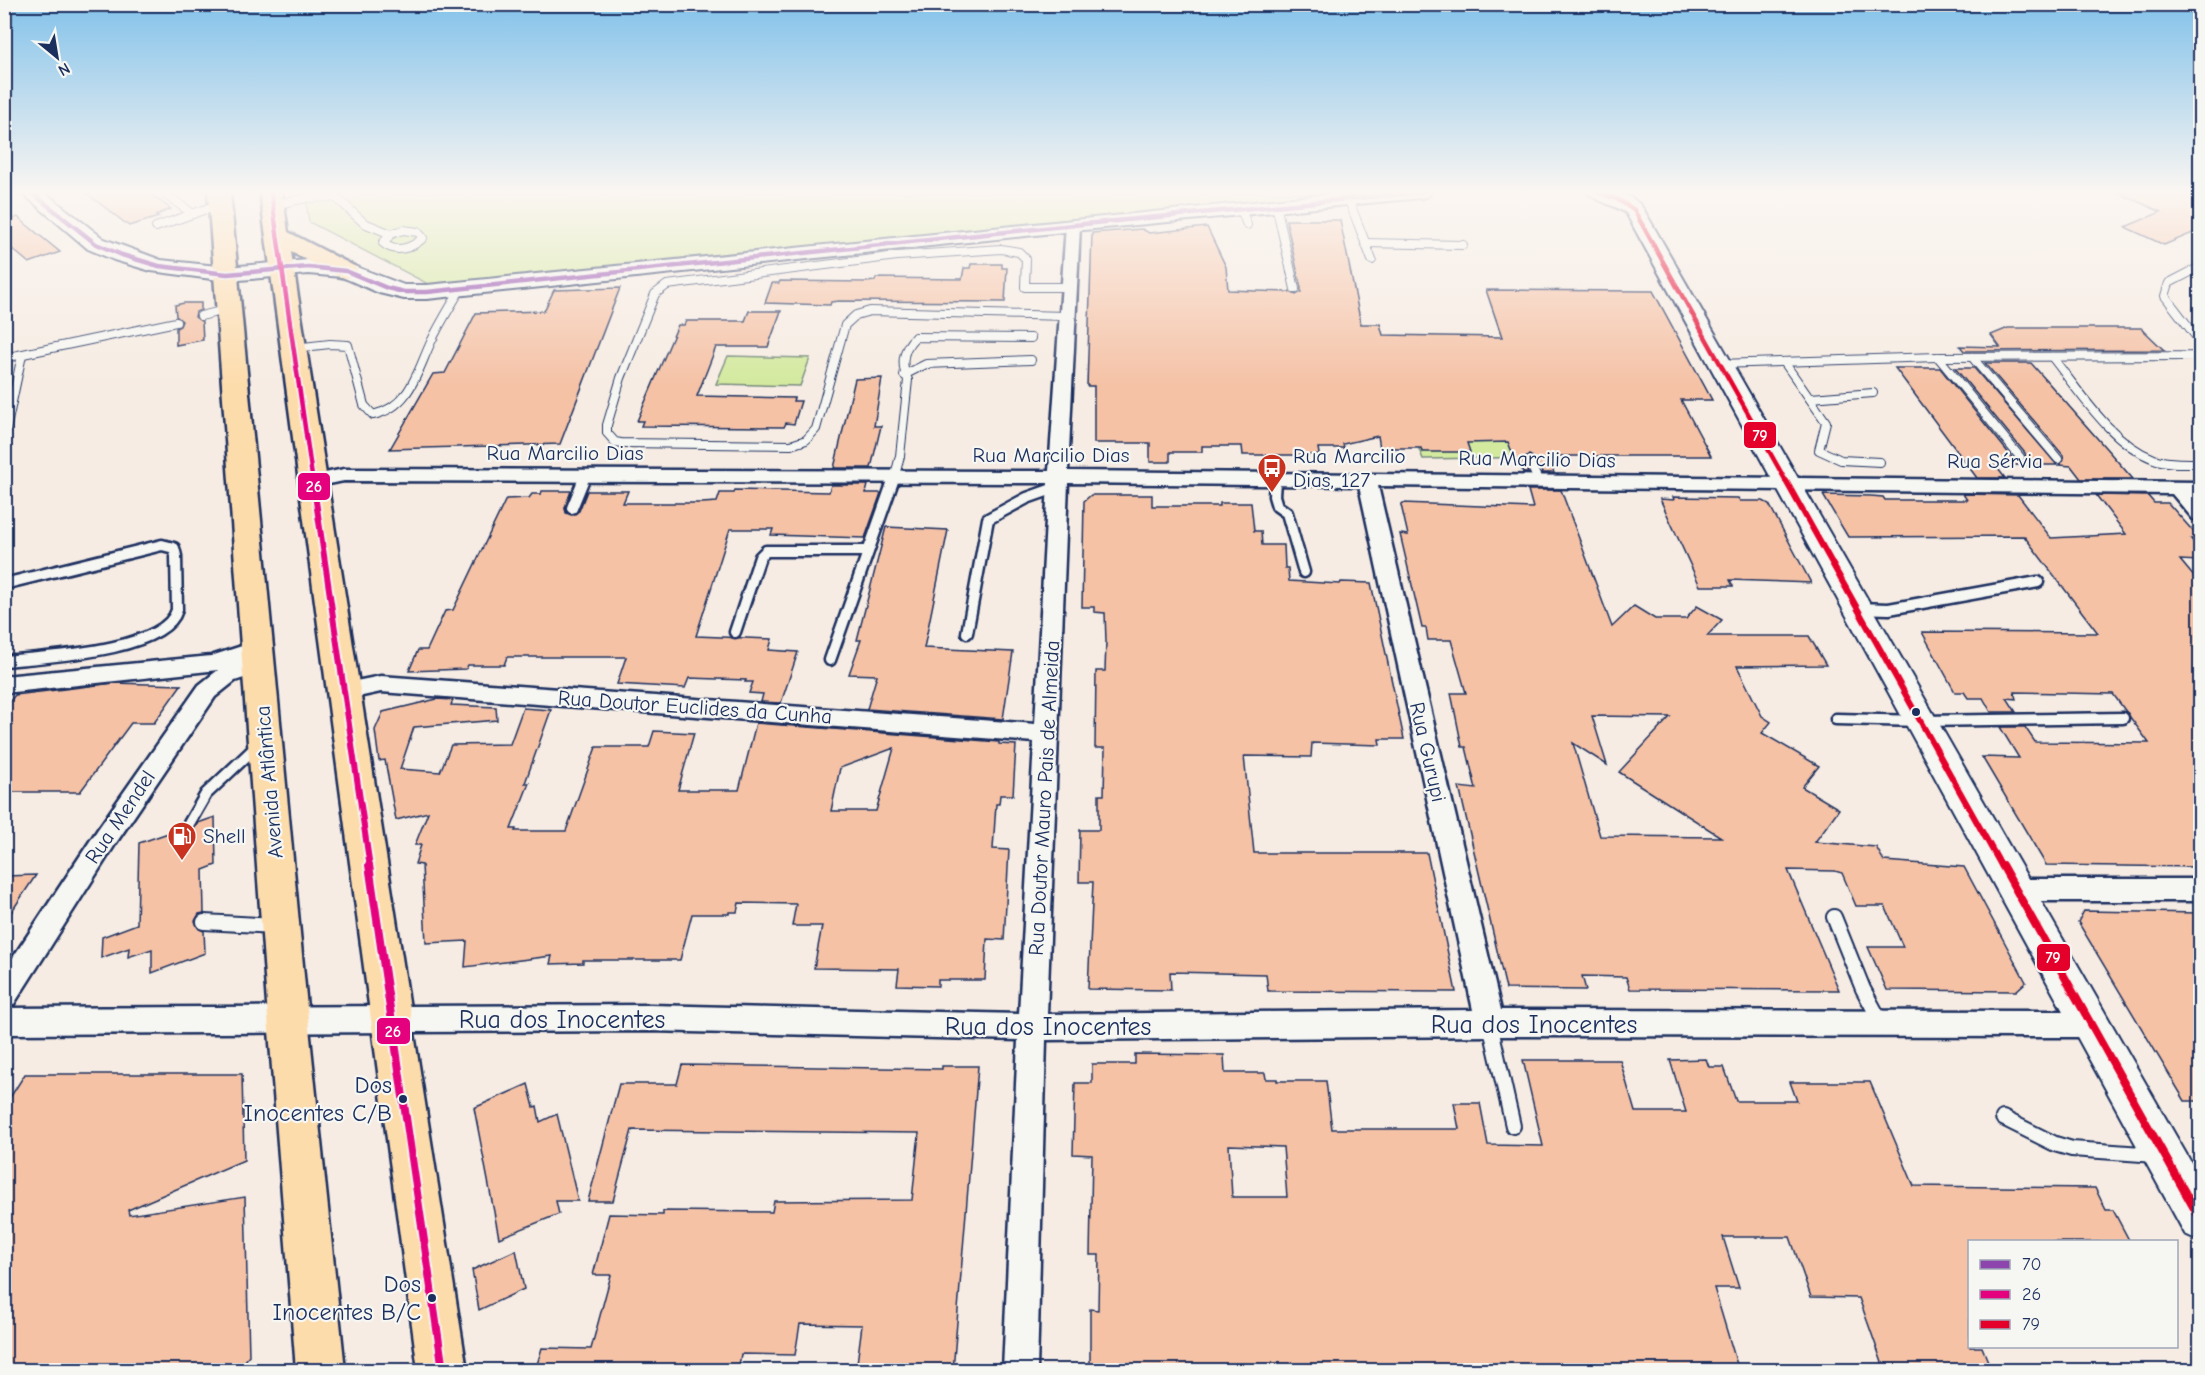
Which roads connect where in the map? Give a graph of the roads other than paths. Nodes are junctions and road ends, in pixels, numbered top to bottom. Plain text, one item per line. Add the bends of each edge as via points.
1 (126, 256) edge
2 (225, 256) edge
3 (270, 256) edge
4 (281, 256) edge
5 (288, 256) edge
6 (294, 256) edge
7 (770, 256) edge
8 (896, 256) edge
9 (1025, 256) edge
10 (1068, 256) edge
11 (1288, 256) edge
12 (1370, 256) edge
13 (1659, 256) edge
14 (1372, 260) dead end
15 (346, 271) junction
16 (2198, 271) edge
17 (227, 274) junction
18 (1064, 287) junction
19 (460, 288) junction
20 (1295, 289) dead end
21 (230, 309) junction
22 (201, 316) dead end
23 (1062, 316) junction
24 (176, 322) dead end
25 (1031, 338) dead end
26 (294, 348) junction
27 (22, 355) junction
28 (2200, 356) edge
29 (1938, 357) junction
30 (1972, 357) junction
31 (2052, 357) junction
32 (4, 358) edge
33 (1031, 360) dead end
34 (1784, 363) junction
35 (1719, 364) junction
36 (904, 375) junction
37 (1873, 393) dead end
38 (1810, 399) junction
39 (4, 440) edge
40 (2020, 457) dead end
41 (2058, 459) dead end
42 (1529, 461) dead end
43 (1880, 462) dead end
44 (2200, 463) edge
45 (586, 475) junction
46 (895, 476) junction
47 (1275, 479) junction
48 (1367, 480) junction
49 (313, 481) junction
50 (1058, 482) junction
51 (1539, 482) junction
52 (1790, 485) junction
53 (2177, 488) junction
54 (2200, 488) edge
55 (572, 508) dead end
56 (2200, 514) edge
57 (868, 551) junction
58 (1304, 572) dead end
59 (2038, 582) dead end
60 (4, 584) edge
61 (1858, 608) junction
62 (735, 632) dead end
63 (967, 633) dead end
64 (259, 656) junction
65 (830, 660) dead end
66 (4, 661) edge
67 (4, 685) edge
68 (344, 691) junction
69 (1836, 718) dead end
70 (2122, 718) dead end
71 (1922, 721) junction
72 (1047, 734) junction
73 (265, 739) junction
74 (187, 827) dead end
75 (2017, 890) junction
76 (2200, 890) edge
77 (1834, 917) dead end
78 (204, 922) dead end
79 (281, 926) junction
80 (4, 995) edge
81 (288, 1018) junction
82 (391, 1019) junction
83 (4, 1021) edge
84 (1490, 1023) junction
85 (1882, 1024) junction
86 (2092, 1024) junction
87 (1033, 1027) junction
88 (2002, 1118) dead end
89 (1513, 1126) dead end
90 (2165, 1156) junction
91 (2200, 1219) edge
92 (321, 1371) edge
93 (443, 1371) edge
94 (1020, 1371) edge

1 - 17 street via 159,266
2 - 17 main road, Avenida Atlântica
3 - 17 street
4 - 26 main road
5 - 15 street via 308,267
6 - 15 main road
7 - 19 street
8 - 23 lane via 667,285 655,294 633,347 607,433 621,443 791,445 810,438 816,429 845,325 856,314 870,311
9 - 18 lane via 1025,287
10 - 18 street, Rua Doutor Mauro Pais de Almeida
11 - 20 lane
12 - 14 lane
13 - 35 street
15 - 19 street via 404,292
16 - 28 lane via 2169,283 2166,296 2198,339
17 - 21 main road, Avenida Atlântica
18 - 23 street, Rua Doutor Mauro Pais de Almeida
19 - 26 lane via 397,406 373,415 364,405 348,345
21 - 22 lane
21 - 64 main road, Avenida Atlântica
23 - 50 street, Rua Doutor Mauro Pais de Almeida
24 - 27 lane
25 - 36 lane via 915,337 908,342 902,362
26 - 49 main road
27 - 32 lane
27 - 39 lane
28 - 31 lane
29 - 30 lane
29 - 34 lane
29 - 40 lane
30 - 31 lane
30 - 41 lane
31 - 44 lane via 2126,444 2160,461
33 - 36 lane via 926,364
34 - 35 lane
34 - 38 lane
35 - 52 street
36 - 46 lane via 908,380
37 - 38 lane
38 - 43 lane via 1826,422 1819,450 1849,462
42 - 51 lane
45 - 46 street, Rua Marcilio Dias
45 - 49 street, Rua Marcilio Dias via 344,475
45 - 55 lane
46 - 50 street, Rua Marcilio Dias
46 - 57 lane
47 - 48 street, Rua Marcilio Dias
47 - 50 street, Rua Marcilio Dias
47 - 58 lane via 1277,506 1287,513
48 - 51 street, Rua Marcilio Dias
48 - 84 street, Rua Gurupi
49 - 68 main road
50 - 63 lane via 988,519
50 - 72 street, Rua Doutor Mauro Pais de Almeida
51 - 52 street, Rua Marcilio Dias
52 - 53 street, Rua Sérvia
52 - 61 street
53 - 54 street, Rua Sérvia
53 - 56 street
57 - 62 lane via 766,551 760,557
57 - 65 lane
59 - 61 lane via 1889,609
60 - 66 lane via 162,545 174,548 176,556 175,617 159,632 130,644
61 - 71 street
64 - 67 street
64 - 73 main road, Avenida Atlântica
64 - 80 street, Rua Mendel via 207,691
68 - 72 street, Rua Doutor Euclides da Cunha via 381,684
68 - 82 main road
69 - 71 lane
70 - 71 lane
71 - 75 street
72 - 87 street, Rua Doutor Mauro Pais de Almeida
73 - 74 lane via 206,794
73 - 79 main road, Avenida Atlântica
75 - 76 street
75 - 86 street
77 - 85 lane via 1863,989
78 - 79 lane
79 - 81 main road, Avenida Atlântica
81 - 82 street, Rua dos Inocentes
81 - 83 street, Rua dos Inocentes
81 - 92 main road, Avenida Atlântica
82 - 87 street, Rua dos Inocentes via 650,1018
82 - 93 main road
84 - 85 street, Rua dos Inocentes
84 - 87 street, Rua dos Inocentes
84 - 89 lane
85 - 86 street, Rua dos Inocentes
86 - 90 street
87 - 94 street, Rua Doutor Mauro Pais de Almeida
88 - 90 lane via 2072,1149
90 - 91 street

